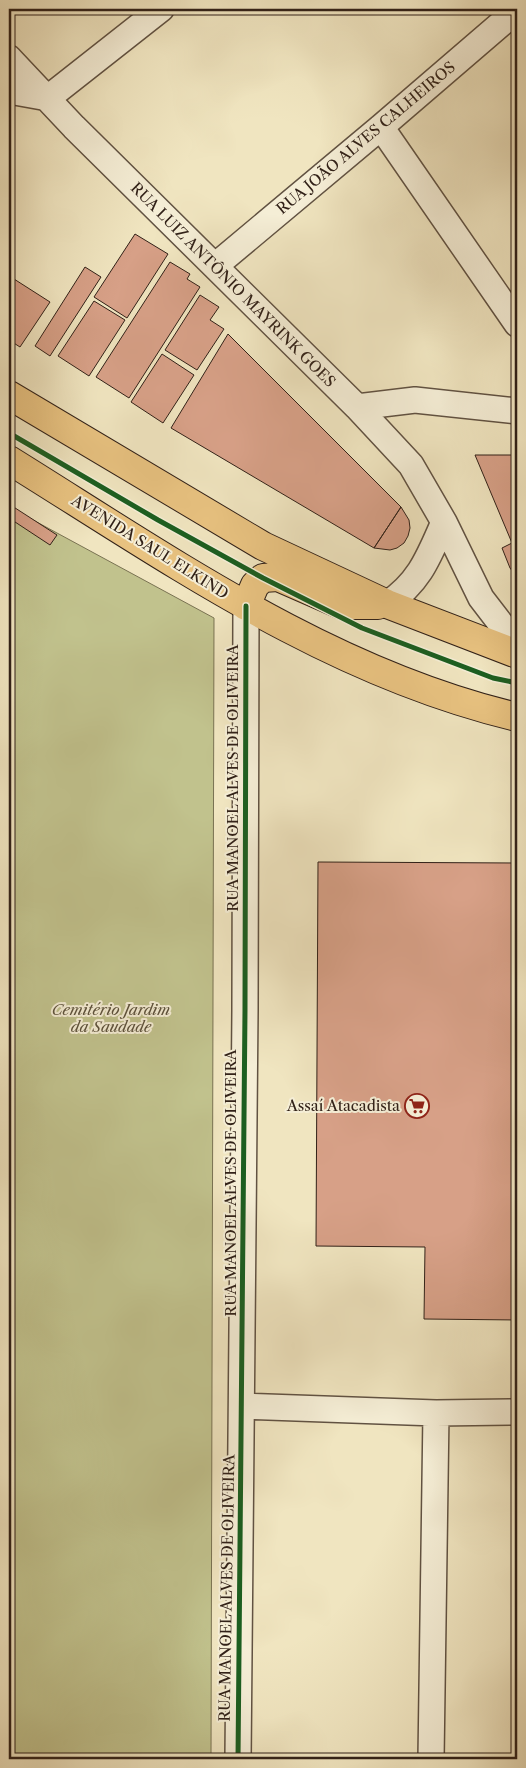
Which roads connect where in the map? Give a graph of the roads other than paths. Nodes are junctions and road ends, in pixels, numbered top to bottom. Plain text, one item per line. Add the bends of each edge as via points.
1 (161, 9) edge
2 (517, 10) edge
3 (9, 58) edge
4 (9, 91) edge
5 (48, 98) junction
6 (381, 127) junction
7 (215, 266) junction
8 (517, 324) edge
9 (9, 395) edge
10 (357, 407) junction
11 (517, 411) edge
12 (9, 460) edge
13 (444, 522) junction
14 (388, 604) junction
15 (246, 606) junction
16 (517, 645) edge
17 (517, 654) edge
18 (517, 716) edge
19 (242, 1406) junction
20 (517, 1412) edge
21 (436, 1413) junction
22 (238, 1759) edge
23 (431, 1759) edge

1 - 5 street
2 - 6 street, RUA JOÃO ALVES CALHEIROS
3 - 5 street, RUA LUIZ ANTÔNIO MAYRINK GOES
4 - 5 street
5 - 7 street, RUA LUIZ ANTÔNIO MAYRINK GOES
6 - 7 street, RUA JOÃO ALVES CALHEIROS
6 - 8 street
7 - 10 street, RUA LUIZ ANTÔNIO MAYRINK GOES
9 - 14 main road via 263,546
10 - 11 street via 415,400
10 - 13 street, RUA LUIZ ANTÔNIO MAYRINK GOES via 411,465
12 - 15 main road, AVENIDA SAUL ELKIND
13 - 14 street via 425,566 403,594
13 - 16 street, RUA LUIZ ANTÔNIO MAYRINK GOES via 482,598
14 - 15 main road via 342,605 278,577 263,578 255,585
14 - 17 main road
15 - 18 main road, AVENIDA SAUL ELKIND via 339,654 407,682
15 - 19 street, RUA MANOEL ALVES DE OLIVEIRA
19 - 21 street
19 - 22 street, RUA MANOEL ALVES DE OLIVEIRA
20 - 21 street
21 - 23 street

